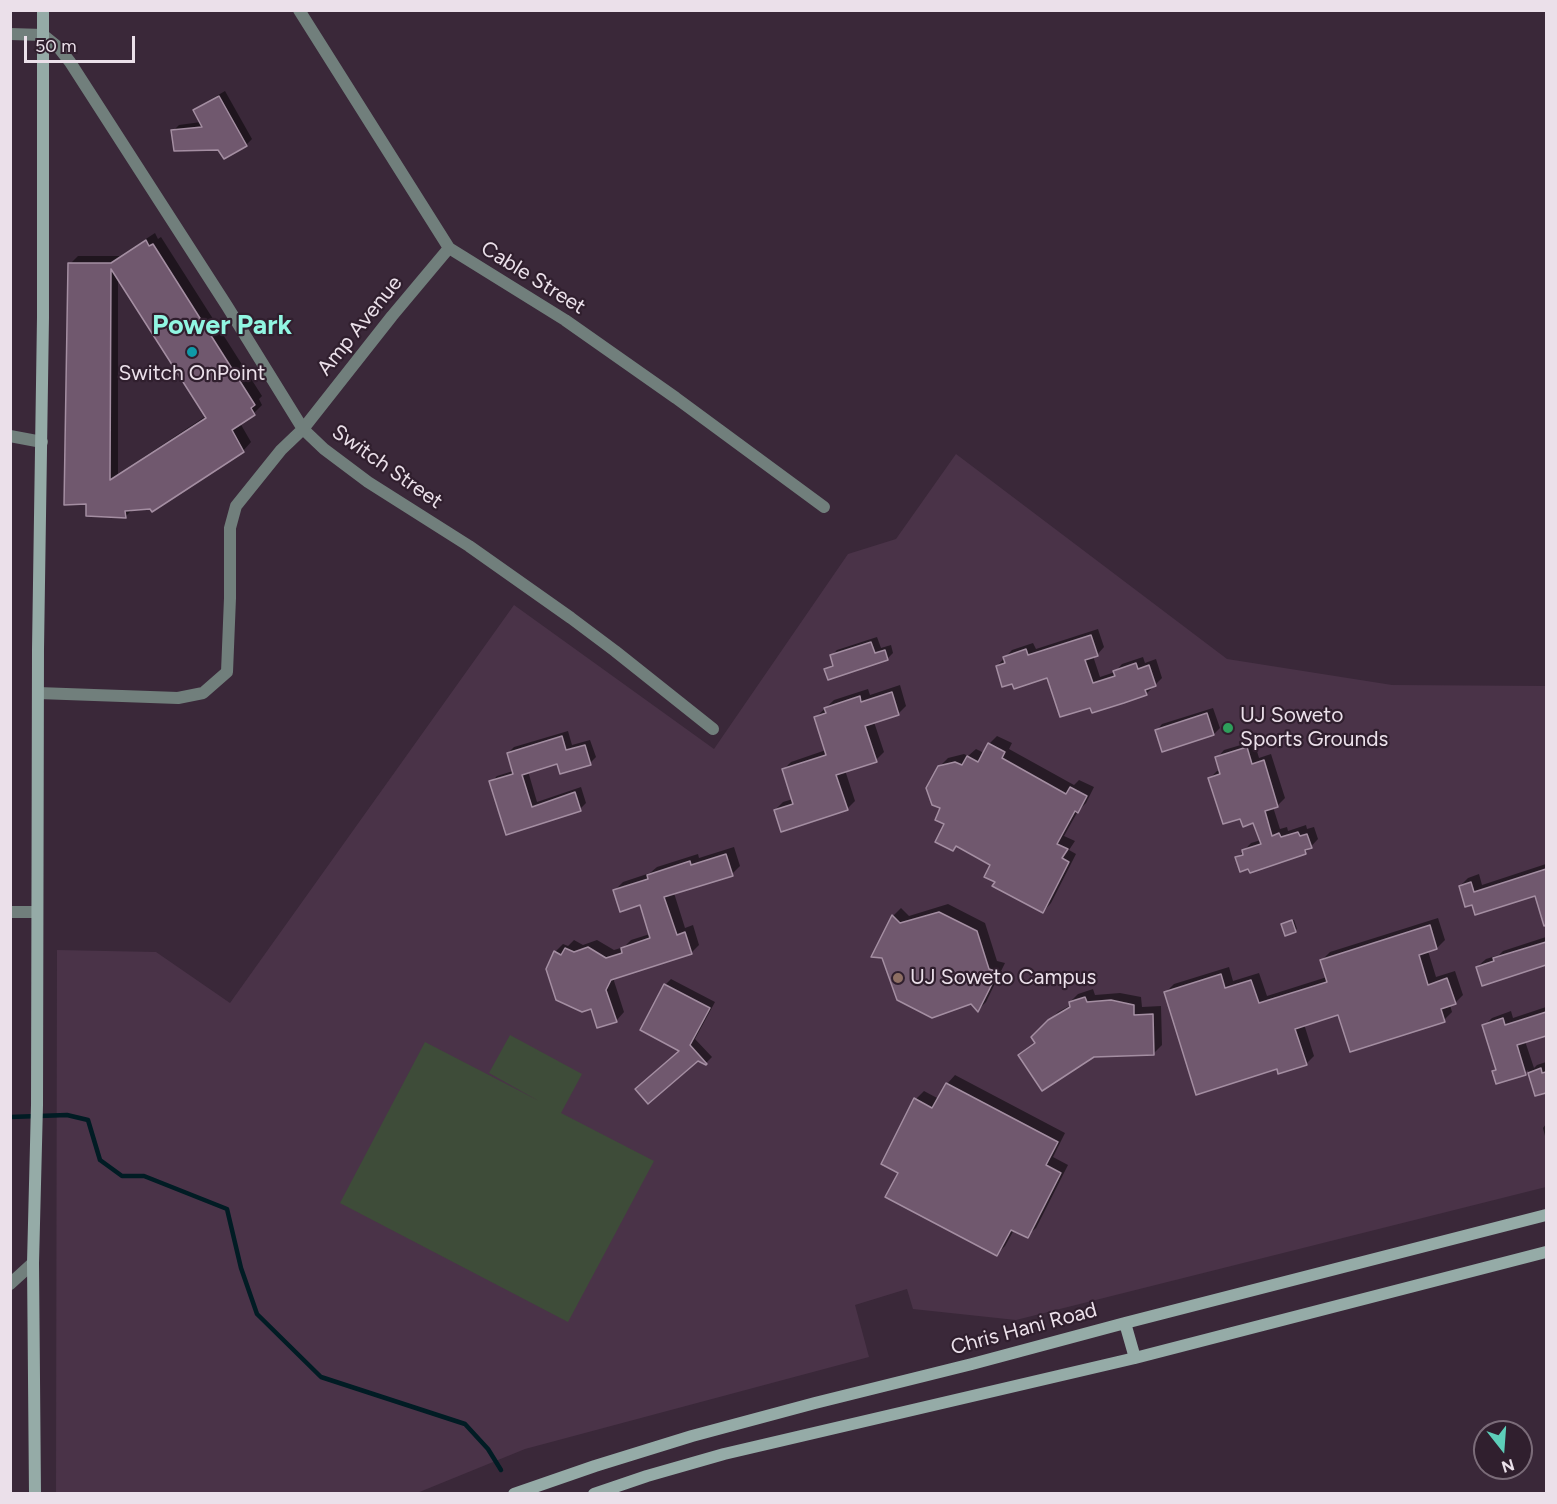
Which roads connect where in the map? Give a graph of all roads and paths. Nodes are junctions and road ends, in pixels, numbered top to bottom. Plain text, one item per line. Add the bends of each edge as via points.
1 (43, 10) edge
2 (299, 10) edge
3 (10, 34) edge
4 (43, 35) junction
5 (449, 248) junction
6 (303, 429) junction
7 (10, 436) edge
8 (42, 442) junction
9 (824, 507) dead end
10 (38, 693) junction
11 (713, 729) dead end
12 (10, 912) edge
13 (37, 912) junction
14 (1546, 1215) edge
15 (1546, 1252) edge
16 (33, 1263) junction
17 (10, 1284) edge
18 (1125, 1323) junction
19 (1135, 1358) junction
20 (35, 1494) edge
21 (514, 1494) edge
22 (594, 1494) edge

1 - 4 main road
2 - 5 street, Cable Street
3 - 4 street
4 - 6 street, Switch Street via 75,68
4 - 8 main road
5 - 6 street, Amp Avenue
5 - 9 street, Cable Street via 565,320
6 - 10 street, Amp Avenue via 236,506 230,528 227,672 203,693 178,698
6 - 11 street, Switch Street via 368,482 572,618
7 - 8 street
8 - 10 main road
10 - 13 main road
12 - 13 street
13 - 16 main road
14 - 18 main road, Chris Hani Road
15 - 19 main road
16 - 17 street
16 - 20 main road
18 - 19 main road
18 - 21 main road, Chris Hani Road via 692,1436
19 - 22 main road via 724,1454

